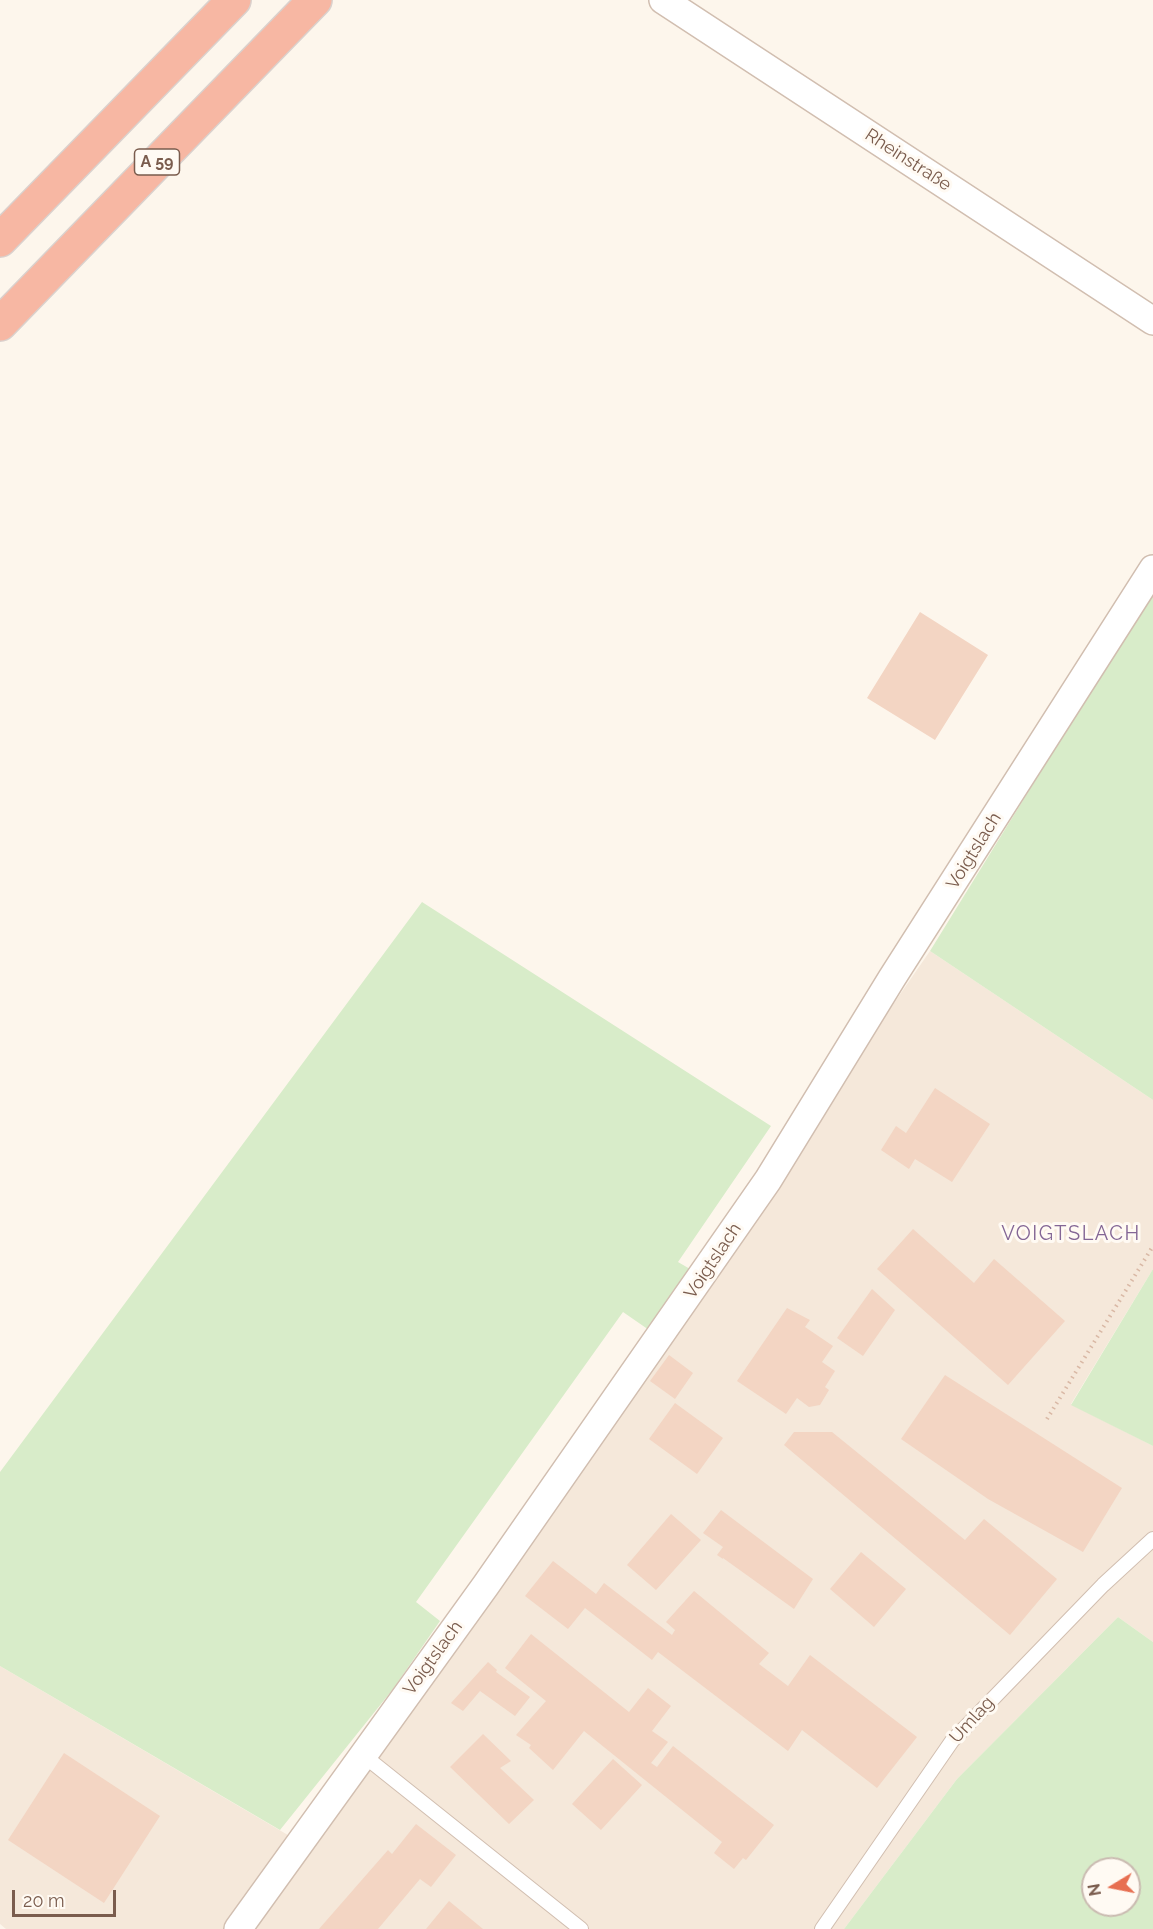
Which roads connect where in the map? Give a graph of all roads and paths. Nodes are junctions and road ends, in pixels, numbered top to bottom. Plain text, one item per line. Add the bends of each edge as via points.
1 (234, 0) edge
2 (315, 0) edge
3 (663, 0) edge
4 (0, 240) edge
5 (1153, 321) edge
6 (0, 324) edge
7 (1153, 569) edge
8 (1153, 1246) edge
9 (1047, 1419) dead end
10 (1153, 1539) edge
11 (363, 1755) junction
12 (238, 1929) edge
13 (581, 1929) edge
14 (822, 1929) edge

1 - 4 highway
2 - 6 highway, A 59
3 - 5 street, Rheinstraße
7 - 11 street, Voigtslach via 768,1180
8 - 9 path
10 - 14 lane, Umlag via 951,1741
11 - 12 street, Voigtslach
11 - 13 lane

